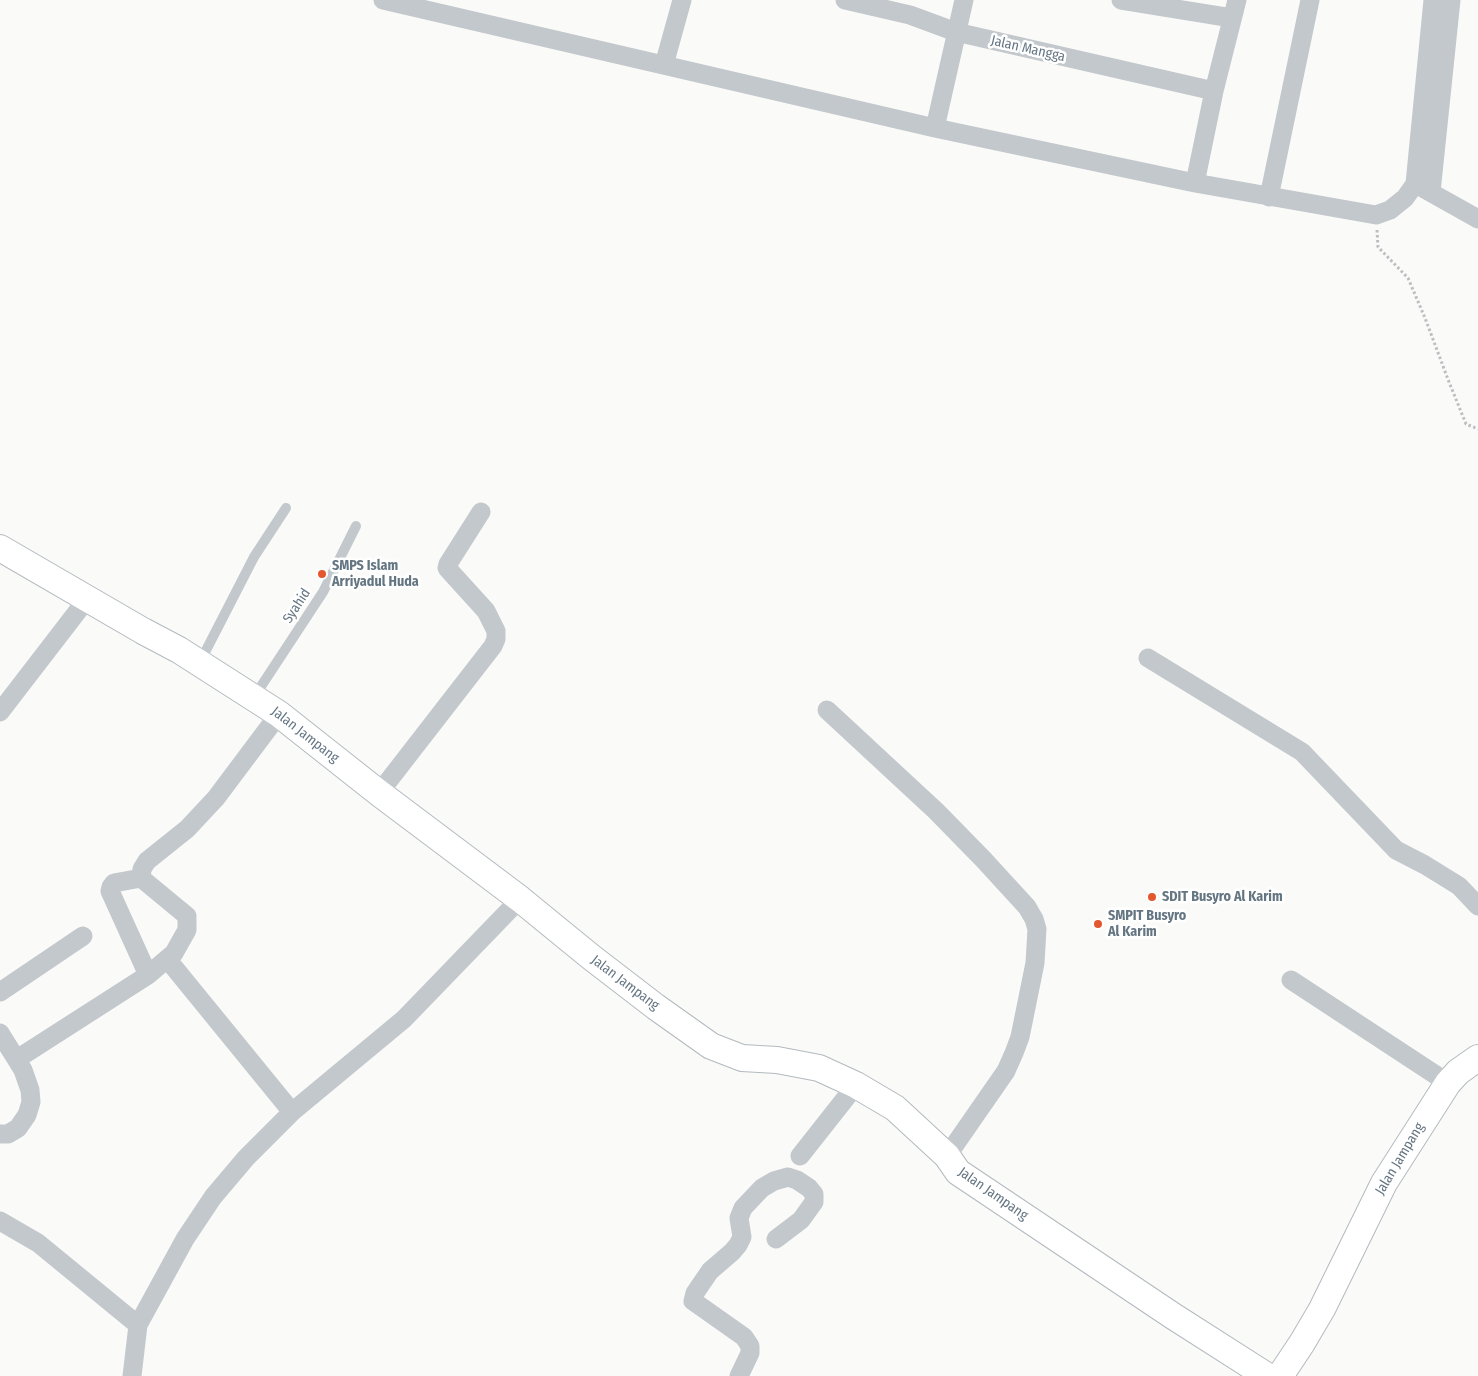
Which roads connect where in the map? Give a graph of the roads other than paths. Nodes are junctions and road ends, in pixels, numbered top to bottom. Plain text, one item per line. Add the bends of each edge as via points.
1 (383, 0) edge
2 (682, 0) edge
3 (845, 0) edge
4 (964, 0) edge
5 (1121, 0) edge
6 (1237, 0) edge
7 (1310, 0) edge
8 (1433, 0) edge
9 (1451, 0) edge
10 (1153, 2) edge
11 (413, 3) edge
12 (876, 3) edge
13 (1232, 18) junction
14 (956, 32) junction
15 (664, 65) junction
16 (1214, 91) junction
17 (935, 128) junction
18 (1195, 183) junction
19 (1423, 188) junction
20 (1268, 197) junction
21 (1478, 219) edge
22 (286, 508) dead end
23 (481, 512) dead end
24 (356, 526) dead end
25 (0, 548) edge
26 (87, 599) junction
27 (1148, 658) dead end
28 (200, 663) junction
29 (254, 697) junction
30 (826, 710) dead end
31 (0, 712) edge
32 (279, 714) junction
33 (379, 793) junction
34 (141, 878) junction
35 (520, 899) junction
36 (1478, 906) edge
37 (82, 936) dead end
38 (168, 960) junction
39 (148, 975) junction
40 (1291, 980) dead end
41 (0, 992) edge
42 (0, 1033) edge
43 (1478, 1058) edge
44 (16, 1059) junction
45 (1448, 1083) junction
46 (856, 1085) junction
47 (292, 1112) junction
48 (0, 1134) edge
49 (800, 1156) dead end
50 (947, 1156) junction
51 (0, 1221) edge
52 (776, 1239) dead end
53 (138, 1325) junction
54 (132, 1376) edge
55 (739, 1376) edge
56 (1267, 1376) edge
57 (1280, 1376) edge

1 - 11 street
2 - 15 street
3 - 12 street, Jalan Mangga
4 - 14 street
5 - 10 street
6 - 13 street
7 - 20 street
8 - 19 street
9 - 19 street
10 - 13 street
11 - 15 street
12 - 14 street, Jalan Mangga
13 - 16 street
14 - 16 street, Jalan Mangga
14 - 17 street
15 - 17 street
16 - 18 street
17 - 18 street
18 - 20 street
19 - 20 street via 1390,210 1376,215
19 - 21 street
22 - 28 lane via 254,556
23 - 33 street via 447,568 486,611 496,631 496,639
24 - 29 lane, Syahid via 323,592
25 - 26 street, Jalan Jampang
26 - 28 street, Jalan Jampang
26 - 31 street
27 - 36 street via 1302,752 1396,850 1459,886
28 - 29 street, Jalan Jampang
29 - 32 street, Jalan Jampang
30 - 50 street via 983,859 1027,907 1037,929 1035,963 1014,1053 1006,1070
32 - 33 street, Jalan Jampang
32 - 34 street via 216,798 187,829 147,862
33 - 35 street, Jalan Jampang
34 - 38 street via 187,916 184,937
34 - 39 street via 114,883 110,891
35 - 46 street, Jalan Jampang via 605,968 711,1046 742,1058 777,1060 819,1068
35 - 47 street via 404,1019
37 - 41 street
38 - 39 street
38 - 47 street
39 - 44 street
40 - 45 street
42 - 44 street
43 - 45 street, Jalan Jampang
44 - 48 street via 24,1070 31,1102 18,1128 8,1134
45 - 57 street, Jalan Jampang via 1384,1183 1322,1309
46 - 49 street
46 - 50 street, Jalan Jampang via 895,1108
47 - 53 street via 213,1197 185,1238
50 - 56 street, Jalan Jampang via 958,1172
51 - 53 street via 38,1243
52 - 55 street via 801,1220 814,1202 814,1194 809,1188 788,1177 762,1188 743,1208 739,1218 742,1238 732,1252 710,1271 695,1293 693,1301 744,1337 750,1346
53 - 54 street

